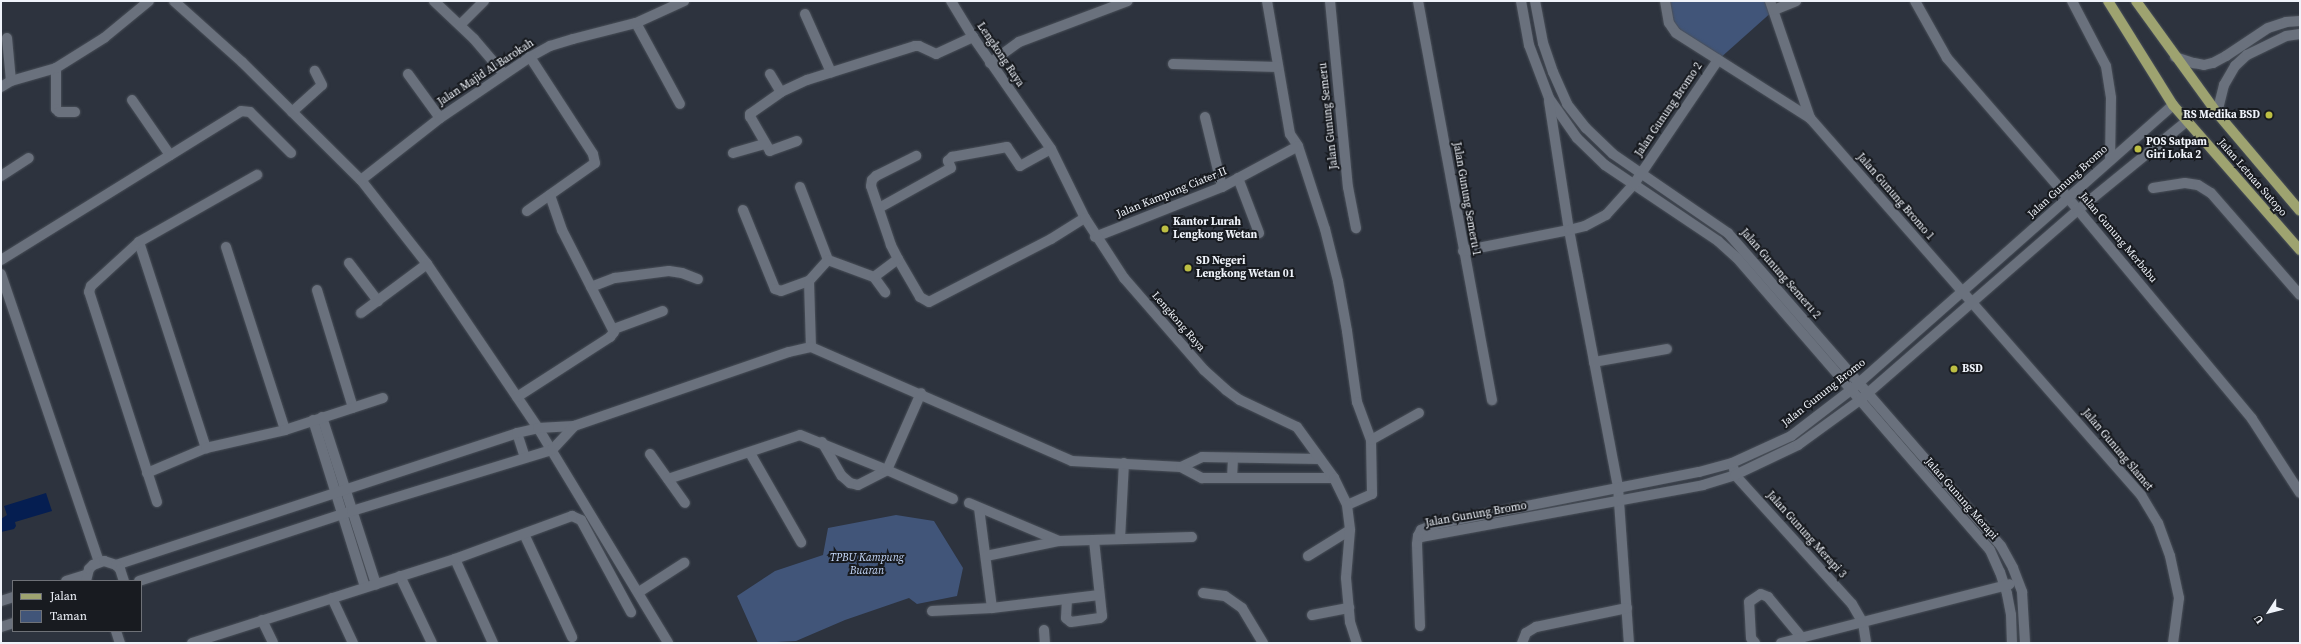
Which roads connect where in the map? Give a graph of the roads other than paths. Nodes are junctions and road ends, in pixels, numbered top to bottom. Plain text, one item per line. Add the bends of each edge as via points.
1 (149, 1) edge
2 (174, 1) edge
3 (434, 1) edge
4 (484, 1) edge
5 (684, 1) edge
6 (951, 1) edge
7 (1128, 1) edge
8 (1267, 1) edge
9 (1330, 1) edge
10 (1418, 1) edge
11 (1522, 1) edge
12 (1535, 1) edge
13 (1665, 1) edge
14 (1796, 1) edge
15 (1914, 1) edge
16 (2072, 1) edge
17 (2108, 1) edge
18 (2136, 1) edge
19 (1109, 4) edge
20 (1772, 6) edge
21 (804, 14) dead end
22 (2300, 21) edge
23 (636, 23) junction
24 (460, 25) junction
25 (2300, 34) edge
26 (7, 38) dead end
27 (973, 38) junction
28 (530, 57) junction
29 (2175, 57) junction
30 (1718, 60) junction
31 (990, 63) junction
32 (1173, 64) dead end
33 (1278, 66) junction
34 (56, 68) junction
35 (315, 71) dead end
36 (831, 72) junction
37 (1553, 72) junction
38 (408, 74) dead end
39 (504, 74) junction
40 (770, 74) dead end
41 (11, 81) junction
42 (1, 87) edge
43 (781, 92) junction
44 (1548, 98) junction
45 (132, 100) dead end
46 (680, 104) dead end
47 (2174, 105) junction
48 (75, 112) dead end
49 (292, 112) junction
50 (2217, 113) junction
51 (1205, 117) dead end
52 (440, 118) junction
53 (1810, 118) junction
54 (2186, 122) junction
55 (797, 141) dead end
56 (765, 144) junction
57 (1298, 146) junction
58 (1051, 149) junction
59 (292, 153) dead end
60 (732, 153) dead end
61 (170, 155) junction
62 (916, 156) dead end
63 (29, 158) dead end
64 (2110, 160) junction
65 (1640, 173) junction
66 (257, 175) dead end
67 (1, 176) edge
68 (1238, 178) junction
69 (361, 180) junction
70 (1634, 184) junction
71 (800, 187) dead end
72 (1222, 187) junction
73 (2152, 188) dead end
74 (550, 195) junction
75 (2069, 198) junction
76 (879, 208) junction
77 (743, 210) dead end
78 (2078, 210) junction
79 (527, 211) dead end
80 (2300, 211) edge
81 (1084, 218) junction
82 (1356, 228) dead end
83 (1569, 230) junction
84 (1259, 233) dead end
85 (1096, 237) junction
86 (139, 242) junction
87 (226, 247) dead end
88 (1463, 250) junction
89 (2300, 250) edge
90 (898, 259) junction
91 (1, 260) edge
92 (828, 260) junction
93 (349, 263) dead end
94 (427, 264) junction
95 (874, 277) junction
96 (2, 279) edge
97 (698, 279) dead end
98 (809, 281) junction
99 (592, 287) junction
100 (317, 290) dead end
101 (1963, 291) junction
102 (885, 292) dead end
103 (2300, 295) edge
104 (378, 301) junction
105 (1973, 302) junction
106 (663, 311) dead end
107 (361, 313) dead end
108 (614, 329) junction
109 (811, 347) junction
110 (1667, 349) dead end
111 (1594, 362) junction
112 (1859, 382) junction
113 (1852, 390) junction
114 (919, 392) junction
115 (1868, 392) junction
116 (383, 398) dead end
117 (517, 398) junction
118 (1492, 400) dead end
119 (1860, 400) junction
120 (353, 408) junction
121 (1419, 413) dead end
122 (318, 419) junction
123 (574, 426) junction
124 (538, 428) junction
125 (285, 430) junction
126 (517, 433) junction
127 (1371, 440) junction
128 (822, 442) junction
129 (206, 448) junction
130 (552, 450) junction
131 (750, 453) junction
132 (650, 454) dead end
133 (525, 458) junction
134 (1233, 458) junction
135 (1320, 459) junction
136 (1124, 463) junction
137 (1732, 463) junction
138 (1181, 467) junction
139 (885, 470) junction
140 (147, 473) junction
141 (1735, 475) junction
142 (1232, 478) junction
143 (1334, 478) junction
144 (668, 479) junction
145 (1618, 487) junction
146 (345, 490) junction
147 (335, 493) junction
148 (2300, 493) edge
149 (953, 499) dead end
150 (1620, 501) junction
151 (157, 502) dead end
152 (686, 503) dead end
153 (969, 503) dead end
154 (1347, 504) junction
155 (980, 508) junction
156 (347, 512) junction
157 (1350, 530) junction
158 (524, 534) junction
159 (1192, 536) dead end
160 (1418, 536) junction
161 (1120, 539) junction
162 (1094, 540) junction
163 (1059, 541) junction
164 (801, 542) dead end
165 (986, 556) junction
166 (1308, 556) dead end
167 (455, 559) junction
168 (99, 562) junction
169 (684, 563) dead end
170 (116, 565) junction
171 (400, 576) junction
172 (86, 578) edge
173 (73, 580) edge
174 (124, 580) edge
175 (142, 580) edge
176 (2018, 581) junction
177 (376, 584) junction
178 (2004, 586) junction
179 (365, 587) junction
180 (639, 592) junction
181 (1203, 593) dead end
182 (1099, 595) junction
183 (12, 597) edge
184 (332, 598) junction
185 (1067, 599) junction
186 (1, 601) edge
187 (992, 608) junction
188 (1349, 608) junction
189 (1627, 608) junction
190 (932, 611) dead end
191 (631, 612) dead end
192 (1312, 614) dead end
193 (262, 620) junction
194 (12, 623) edge
195 (1863, 623) junction
196 (1420, 626) dead end
197 (1, 627) edge
198 (1044, 630) dead end
199 (116, 632) edge
200 (572, 637) dead end
201 (1802, 638) junction
202 (120, 643) edge
203 (192, 643) edge
204 (273, 643) edge
205 (353, 643) edge
206 (432, 643) edge
207 (493, 643) edge
208 (668, 643) edge
209 (1045, 643) edge
210 (1263, 643) edge
211 (1357, 643) edge
212 (1522, 643) edge
213 (1629, 643) edge
214 (1755, 643) edge
215 (1781, 643) edge
216 (1866, 643) edge
217 (2012, 643) edge
218 (2025, 643) edge
219 (2173, 643) edge

1 - 34 street via 104,38
2 - 49 street
3 - 24 street
4 - 24 street
5 - 23 street, Jalan Majid Al Barokah
6 - 27 street, Lengkong Raya
7 - 19 street
8 - 33 street
9 - 82 street, Jalan Gunung Semeru via 1348,187
10 - 88 street, Jalan Gunung Semeru 1
11 - 44 street, Jalan Gunung Semeru 2 via 1529,45
12 - 37 street, Jalan Gunung Semeru 2 via 1543,43
13 - 30 street, Jalan Gunung Bromo 1 via 1669,23 1676,33
14 - 20 street
15 - 75 street, Jalan Gunung Merbabu via 1947,58
16 - 64 street via 2106,66 2111,98
17 - 47 main road, Jalan Letnan Sutopo
18 - 29 main road, Jalan Letnan Sutopo
19 - 31 street via 1019,42
20 - 53 street, Jalan Gunung Bromo 1
21 - 36 street
22 - 29 street via 2286,22 2268,28 2226,56 2204,65
23 - 28 street, Jalan Majid Al Barokah via 550,46
23 - 46 street
24 - 39 street
25 - 50 street via 2286,36 2247,55 2235,66 2224,86
26 - 41 street
27 - 31 street, Lengkong Raya
27 - 36 street via 936,54 915,46
28 - 39 street, Jalan Majid Al Barokah
28 - 74 street via 595,160 592,167
29 - 50 main road, Jalan Letnan Sutopo
30 - 53 street, Jalan Gunung Bromo 1
30 - 65 street, Jalan Gunung Bromo 2
31 - 58 street, Lengkong Raya
32 - 33 street
33 - 57 street via 1290,134
34 - 41 street
34 - 48 street via 56,109 59,112
35 - 49 street via 322,85
36 - 43 street
37 - 44 street, Jalan Gunung Semeru 2
37 - 65 street, Jalan Gunung Semeru 2 via 1567,104 1586,128 1613,154
38 - 52 street
39 - 52 street, Jalan Majid Al Barokah
40 - 43 street
41 - 42 street
43 - 56 street via 750,114
44 - 70 street, Jalan Gunung Semeru 2 via 1577,138 1605,165
44 - 83 street, Jalan Gunung Semeru 2
45 - 61 street
47 - 54 main road, Jalan Letnan Sutopo
47 - 64 street, Jalan Gunung Bromo
49 - 69 street
50 - 80 main road, Jalan Letnan Sutopo
51 - 72 street
52 - 69 street, Jalan Majid Al Barokah
53 - 101 street, Jalan Gunung Bromo 1
54 - 78 street, Jalan Gunung Bromo
54 - 89 main road, Jalan Letnan Sutopo
55 - 56 street via 773,151
56 - 60 street
57 - 68 street, Jalan Kampung Ciater II
57 - 127 street via 1325,228 1338,281 1357,402
58 - 76 street via 1020,166 1007,147 952,157 948,161 951,168
58 - 81 street, Lengkong Raya
59 - 61 street via 245,110
61 - 91 street
62 - 76 street via 872,180 871,186
63 - 67 street
64 - 75 street, Jalan Gunung Bromo
65 - 70 street
65 - 112 street, Jalan Gunung Semeru 2 via 1728,233
66 - 86 street
68 - 72 street, Jalan Kampung Ciater II
68 - 84 street
69 - 94 street
70 - 83 street via 1606,215 1585,226
70 - 113 street, Jalan Gunung Semeru 2 via 1718,240 1738,258
71 - 92 street
72 - 85 street, Jalan Kampung Ciater II
73 - 103 street via 2185,183 2211,193
74 - 79 street
74 - 99 street via 562,230
75 - 78 street, Jalan Gunung Merbabu
75 - 101 street, Jalan Gunung Bromo
76 - 90 street
77 - 98 street via 775,289 781,291
78 - 105 street, Jalan Gunung Bromo
78 - 148 street, Jalan Gunung Merbabu via 2252,419
81 - 85 street, Lengkong Raya
81 - 90 street via 1051,239 929,302 920,296
83 - 88 street
83 - 111 street, Jalan Gunung Semeru 2
85 - 135 street, Lengkong Raya via 1124,278 1204,370 1240,400 1297,427
86 - 129 street
86 - 140 street via 95,282 89,292
87 - 125 street
88 - 118 street, Jalan Gunung Semeru 1
90 - 95 street
92 - 95 street
92 - 98 street
93 - 104 street
94 - 104 street
94 - 117 street
95 - 102 street
96 - 168 street
97 - 99 street via 669,271 615,278
98 - 109 street
99 - 108 street
100 - 120 street
101 - 105 street, Jalan Gunung Bromo 1
101 - 112 street, Jalan Gunung Bromo
104 - 107 street
105 - 115 street, Jalan Gunung Bromo
105 - 219 street, Jalan Gunung Slamet via 2141,495 2158,523 2170,556 2179,598
106 - 108 street
108 - 117 street via 610,337
109 - 114 street
109 - 123 street via 789,352
110 - 111 street
111 - 145 street, Jalan Gunung Semeru 2
112 - 113 street, Jalan Gunung Bromo
112 - 115 street, Jalan Gunung Semeru 2
113 - 119 street, Jalan Gunung Merapi
113 - 137 street, Jalan Gunung Bromo via 1791,436
114 - 136 street via 1072,461
114 - 139 street
115 - 119 street, Jalan Gunung Bromo
115 - 176 street, Jalan Gunung Merapi via 2001,546
116 - 120 street
117 - 124 street
119 - 141 street, Jalan Gunung Bromo via 1798,446
119 - 178 street, Jalan Gunung Merapi via 1990,550
120 - 122 street
121 - 127 street
122 - 125 street
122 - 146 street
122 - 147 street
123 - 124 street
123 - 130 street
124 - 126 street
124 - 130 street
125 - 129 street
126 - 133 street
126 - 146 street
127 - 154 street via 1372,494
128 - 131 street via 800,435
128 - 139 street
128 - 139 street via 842,476 850,483 858,485
129 - 140 street
130 - 133 street
130 - 180 street
131 - 144 street
131 - 164 street
132 - 144 street
133 - 156 street
134 - 135 street
134 - 138 street via 1202,458
134 - 142 street
135 - 143 street, Lengkong Raya
136 - 138 street
136 - 161 street
137 - 141 street, Jalan Gunung Merapi 3
137 - 145 street, Jalan Gunung Bromo via 1699,472
138 - 142 street via 1202,478
139 - 149 street
140 - 151 street
141 - 150 street, Jalan Gunung Bromo via 1703,485
141 - 195 street, Jalan Gunung Merapi 3 via 1852,604
142 - 143 street
143 - 154 street, Lengkong Raya
144 - 152 street
145 - 150 street, Jalan Gunung Semeru 2
145 - 160 street, Jalan Gunung Bromo via 1436,524 1421,530
146 - 147 street
146 - 156 street
147 - 156 street
147 - 170 street
150 - 160 street, Jalan Gunung Bromo
150 - 189 street, Jalan Gunung Semeru 2
153 - 155 street
154 - 157 street, Lengkong Raya
155 - 163 street
155 - 165 street
156 - 175 street
156 - 177 street
156 - 179 street
157 - 166 street
157 - 188 street, Lengkong Raya via 1346,578
158 - 167 street
158 - 191 street via 572,516 578,518
158 - 200 street
159 - 161 street
160 - 196 street
161 - 162 street
162 - 163 street
162 - 182 street
163 - 165 street
165 - 187 street
167 - 171 street
167 - 207 street
168 - 170 street
168 - 172 street via 89,570
169 - 180 street
170 - 174 street via 123,574
171 - 177 street
171 - 206 street
172 - 173 street
176 - 178 street
176 - 218 street, Jalan Gunung Merapi via 2022,592
177 - 179 street
178 - 195 street
178 - 217 street, Jalan Gunung Merapi via 2011,615
179 - 184 street
180 - 208 street
181 - 210 street via 1225,596 1242,608
182 - 185 street
182 - 185 street via 1103,613 1100,618 1071,622 1066,618
183 - 186 street
184 - 193 street
184 - 205 street
185 - 187 street
187 - 190 street
188 - 192 street
188 - 211 street, Lengkong Raya via 1350,622
189 - 212 street via 1536,627 1526,633
189 - 213 street, Jalan Gunung Semeru 2
193 - 203 street
193 - 204 street
194 - 197 street
195 - 201 street
195 - 216 street, Jalan Gunung Merapi 3
198 - 209 street
199 - 202 street
201 - 214 street via 1768,597 1761,594 1750,602 1751,638
201 - 215 street

